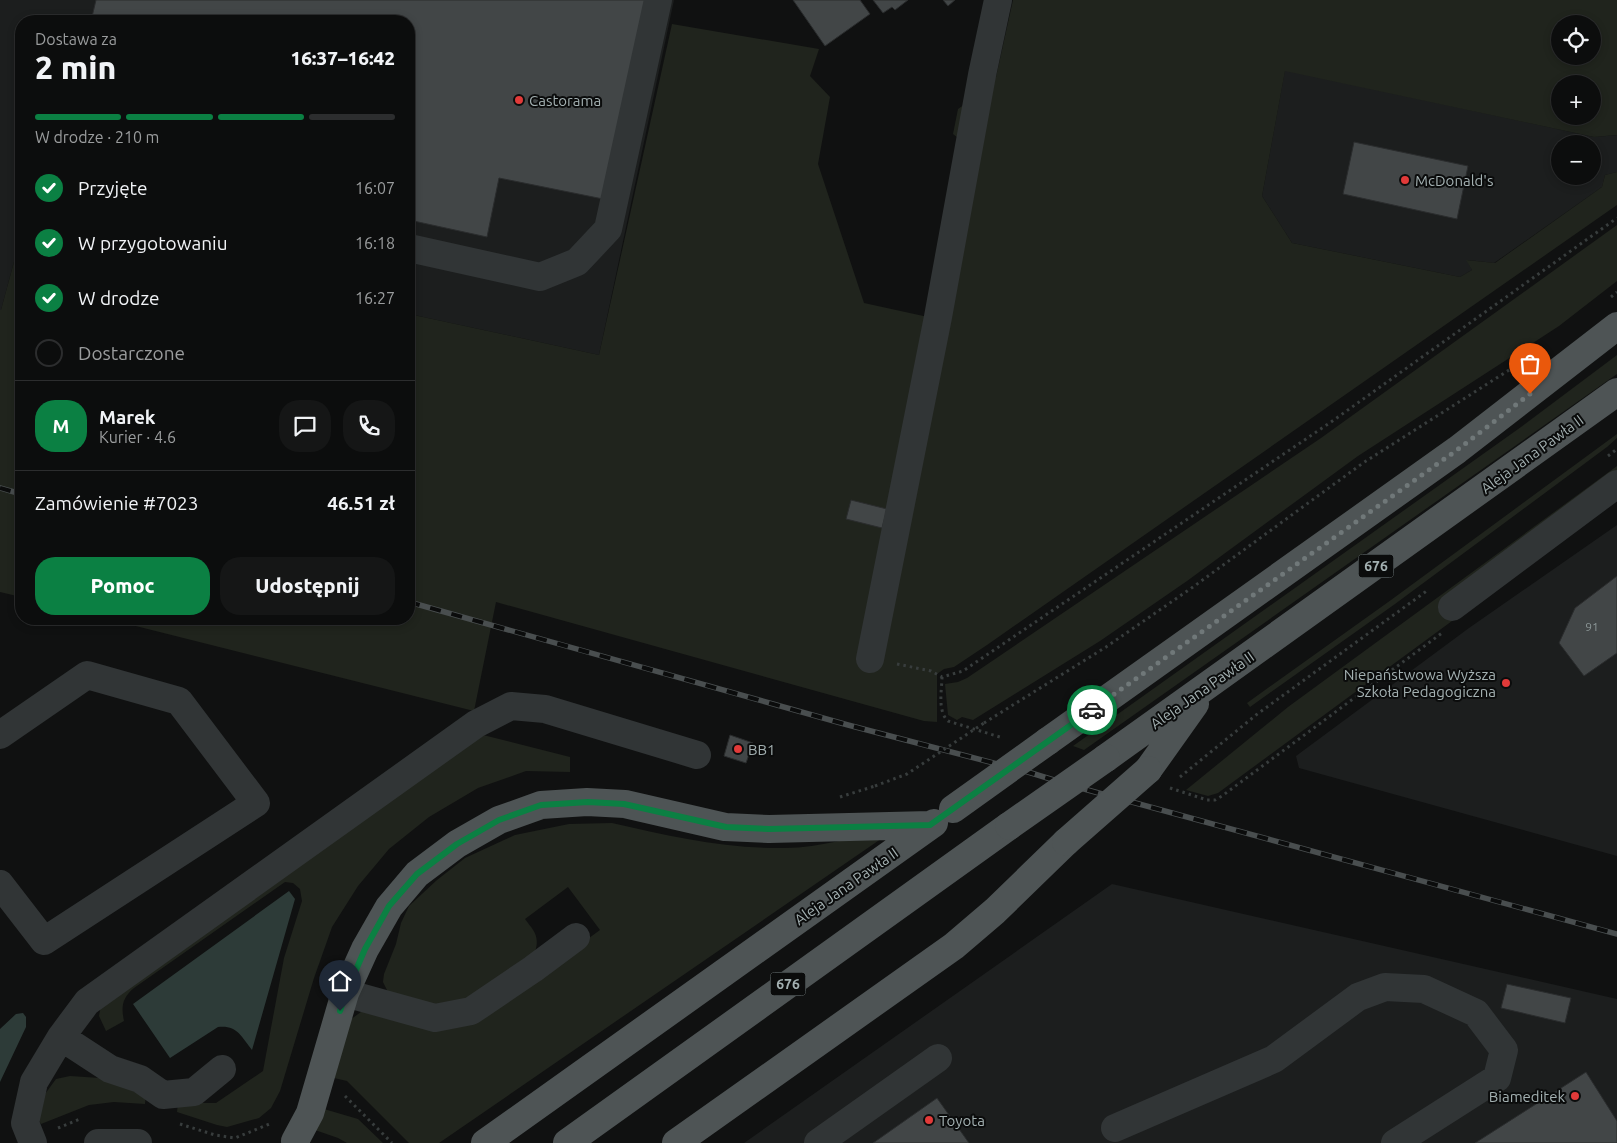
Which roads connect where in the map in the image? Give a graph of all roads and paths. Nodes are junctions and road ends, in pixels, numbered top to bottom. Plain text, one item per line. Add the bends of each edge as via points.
1 (658, 0) edge
2 (998, 0) edge
3 (1617, 218) edge
4 (415, 249) edge
5 (1617, 292) edge
6 (1609, 298) dead end
7 (1617, 326) edge
8 (1521, 362) dead end
9 (1617, 392) edge
10 (1617, 484) edge
11 (1449, 619) joint
12 (870, 659) joint
13 (942, 677) junction
14 (1208, 686) junction
15 (1256, 715) dead end
16 (0, 735) edge
17 (1012, 740) dead end
18 (697, 755) dead end
19 (1154, 778) junction
20 (1178, 778) dead end
21 (838, 798) dead end
22 (930, 825) junction
23 (0, 884) edge
24 (576, 937) dead end
25 (346, 993) junction
26 (61, 1037) junction
27 (938, 1058) dead end
28 (222, 1069) dead end
29 (318, 1084) junction
30 (89, 1118) dead end
31 (171, 1122) dead end
32 (1115, 1128) dead end
33 (43, 1137) edge
34 (292, 1137) edge
35 (491, 1138) edge
36 (98, 1143) edge
37 (138, 1143) edge
38 (392, 1143) edge
39 (567, 1143) edge
40 (676, 1143) edge
41 (818, 1143) edge
42 (1395, 1143) edge

1 - 4 street via 608,229 576,262 540,277
2 - 12 street
3 - 13 path via 1315,433 964,671
5 - 6 path
7 - 22 main road, Aleja Jana Pawła II, bridge via 1457,450
8 - 21 path, bridge via 1363,463 1106,647 907,774
9 - 14 main road, Aleja Jana Pawła II / 676
10 - 11 street
11 - 19 path via 1222,796 1207,800
12 - 13 path via 931,671
13 - 17 path via 944,717
14 - 19 main road
14 - 39 main road, Aleja Jana Pawła II / 676, bridge
15 - 20 path
16 - 23 street via 87,674 179,701 256,803 44,941
18 - 26 street via 545,709 512,706 476,724 86,1002
19 - 40 main road, bridge via 1066,842 954,946
22 - 25 main road via 726,827 624,804 541,805 499,820 457,844 417,874 389,906
22 - 35 main road, Aleja Jana Pawła II
24 - 25 street via 471,1011 435,1018
25 - 29 main road
26 - 28 street via 110,1069 140,1079 163,1095 194,1092
26 - 33 street via 34,1082 25,1123
27 - 41 street
29 - 34 main road via 310,1112
29 - 38 path via 346,1097
30 - 33 path via 80,1119
31 - 34 path via 235,1138 249,1134
32 - 42 street via 1274,1059 1358,997 1385,987 1424,989 1476,1013 1504,1050 1497,1078
36 - 37 street

